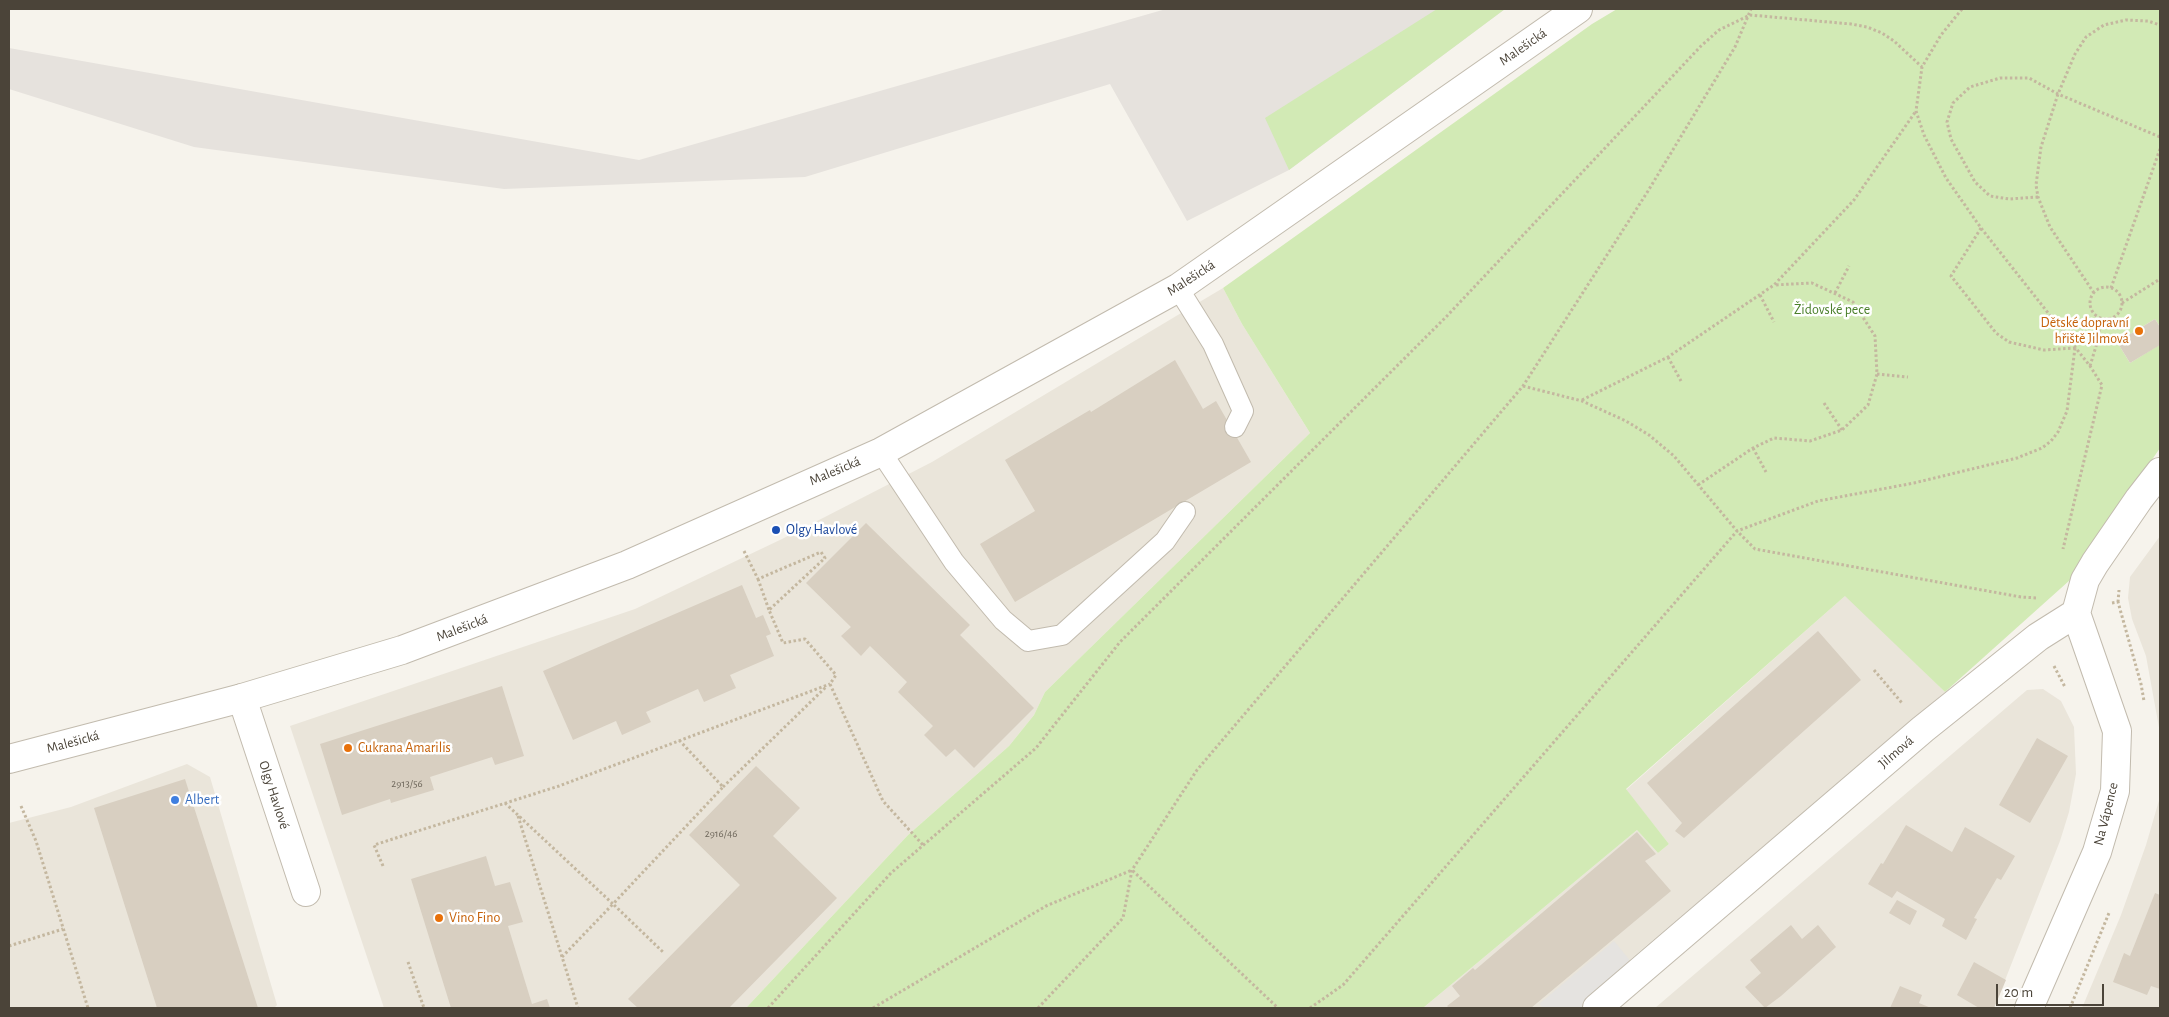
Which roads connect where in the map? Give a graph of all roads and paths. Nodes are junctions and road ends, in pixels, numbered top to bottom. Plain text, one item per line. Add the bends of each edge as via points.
1 (1578, 9) edge
2 (1751, 9) edge
3 (1962, 9) edge
4 (1750, 15) junction
5 (2160, 25) edge
6 (1922, 67) junction
7 (2058, 94) junction
8 (1916, 111) junction
9 (2160, 137) edge
10 (2160, 149) edge
11 (2038, 197) junction
12 (1981, 228) junction
13 (1849, 266) dead end
14 (2160, 279) edge
15 (1774, 285) junction
16 (1178, 288) junction
17 (2111, 288) junction
18 (1835, 293) junction
19 (2094, 293) junction
20 (1760, 295) junction
21 (2122, 303) junction
22 (2101, 318) junction
23 (1774, 322) dead end
24 (2075, 348) junction
25 (1668, 357) junction
26 (2090, 366) junction
27 (1877, 374) junction
28 (1908, 377) dead end
29 (1682, 382) dead end
30 (1524, 386) junction
31 (1582, 400) junction
32 (1824, 403) dead end
33 (1235, 427) dead end
34 (1842, 430) junction
35 (1753, 448) junction
36 (881, 452) junction
37 (1766, 472) dead end
38 (2160, 472) edge
39 (1698, 484) junction
40 (1185, 512) dead end
41 (1737, 531) junction
42 (744, 551) dead end
43 (2062, 552) dead end
44 (758, 579) junction
45 (770, 610) junction
46 (2076, 613) junction
47 (2038, 637) junction
48 (1874, 670) dead end
49 (830, 684) junction
50 (2066, 689) dead end
51 (242, 698) junction
52 (1923, 729) junction
53 (680, 740) junction
54 (9, 759) edge
55 (724, 787) junction
56 (504, 803) junction
57 (21, 806) dead end
58 (518, 815) junction
59 (923, 846) junction
60 (383, 866) dead end
61 (1132, 870) junction
62 (306, 892) dead end
63 (613, 904) junction
64 (63, 929) junction
65 (9, 946) edge
66 (663, 952) dead end
67 (562, 957) junction
68 (408, 962) dead end
69 (88, 1008) edge
70 (424, 1008) edge
71 (578, 1008) edge
72 (768, 1008) edge
73 (873, 1008) edge
74 (1038, 1008) edge
75 (1278, 1008) edge
76 (1310, 1008) edge
77 (1598, 1008) edge
78 (2029, 1008) edge

1 - 16 street, Malešická
2 - 4 path
3 - 6 path via 1940,35
4 - 6 path via 1867,27 1894,41
4 - 30 path via 1735,47 1648,191
4 - 59 path via 1720,30 1701,46 1446,317 1120,642 1036,748
5 - 7 path via 2126,20 2104,25 2086,37
6 - 8 path
7 - 9 path
7 - 11 path via 2041,146 2036,185
7 - 11 path via 2029,78 2000,78 1970,87 1953,103 1947,122 1951,140 1975,182 1990,196 2009,199
8 - 12 path via 1930,151
8 - 15 path via 1854,200
10 - 17 path
11 - 19 path via 2050,227
12 - 24 path
12 - 24 path via 1951,276 1996,333 2009,342 2044,350
13 - 18 path
14 - 21 path
15 - 18 path via 1812,283
15 - 20 path
16 - 33 lane via 1212,344 1243,411
16 - 36 street, Malešická
17 - 19 path via 2105,287
17 - 21 path via 2119,293
18 - 27 path via 1853,302 1875,336
19 - 22 path via 2092,310
20 - 23 path
20 - 25 path
21 - 22 path via 2116,316
22 - 26 path
24 - 26 path
24 - 41 path via 2063,422 2051,441 2037,450 2017,458 1914,483 1818,501
25 - 29 path
25 - 31 path
26 - 43 path via 2102,385
27 - 28 path
27 - 34 path via 1868,405
30 - 31 path
30 - 61 path via 1197,770
31 - 39 path via 1648,435 1674,456
32 - 34 path
34 - 35 path via 1810,441 1774,438
35 - 37 path
35 - 39 path
36 - 40 lane via 954,562 1003,620 1028,641 1062,635 1165,541
36 - 51 street, Malešická via 601,575 402,650
38 - 46 street via 2095,562 2085,580
39 - 41 path
41 - 46 path via 1756,549 2021,597 2044,598
41 - 76 path via 1344,985
42 - 44 path
44 - 45 path
44 - 45 path via 820,552 824,558
45 - 49 path via 783,643 805,639 836,675
46 - 47 street, Jilmová
46 - 78 street, Na Vápence via 2117,731 2115,791 2097,852
47 - 50 path
47 - 52 street, Jilmová
48 - 52 path
49 - 53 path
49 - 55 path
49 - 59 path via 883,801
51 - 54 street, Malešická
51 - 62 street, Olgy Havlové
52 - 77 street, Jilmová
53 - 55 path
53 - 56 path via 559,786
55 - 63 path
56 - 58 path
56 - 60 path via 374,845
57 - 64 path via 36,841
58 - 63 path
58 - 67 path
59 - 72 path via 891,873
61 - 73 path via 1046,906
61 - 74 path via 1123,918
61 - 75 path
63 - 66 path
63 - 67 path
64 - 65 path
64 - 69 path
67 - 71 path
68 - 70 path

